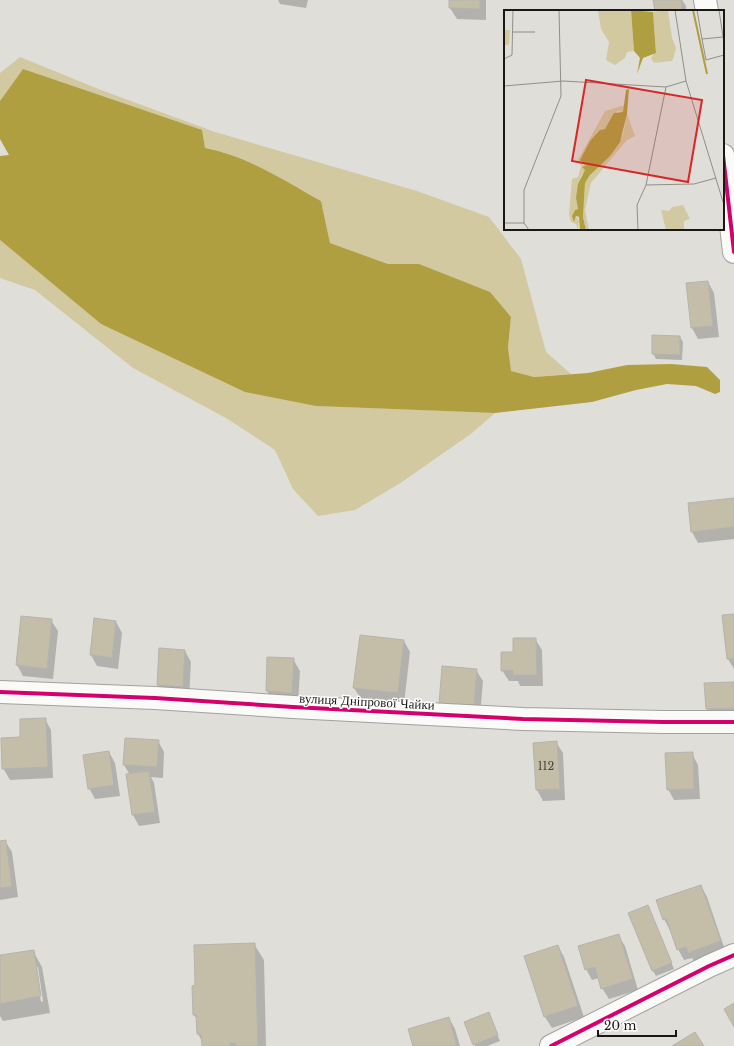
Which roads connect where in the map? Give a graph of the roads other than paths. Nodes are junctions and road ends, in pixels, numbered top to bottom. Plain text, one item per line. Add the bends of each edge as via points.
1 (705, 0) edge
2 (707, 10) edge
3 (724, 164) edge
4 (734, 252) edge
5 (0, 692) edge
6 (734, 722) edge
7 (734, 955) edge
8 (551, 1046) edge

1 - 2 street
3 - 4 street
5 - 6 street, вулиця Дніпрової Чайки via 156,698 523,719
7 - 8 street

